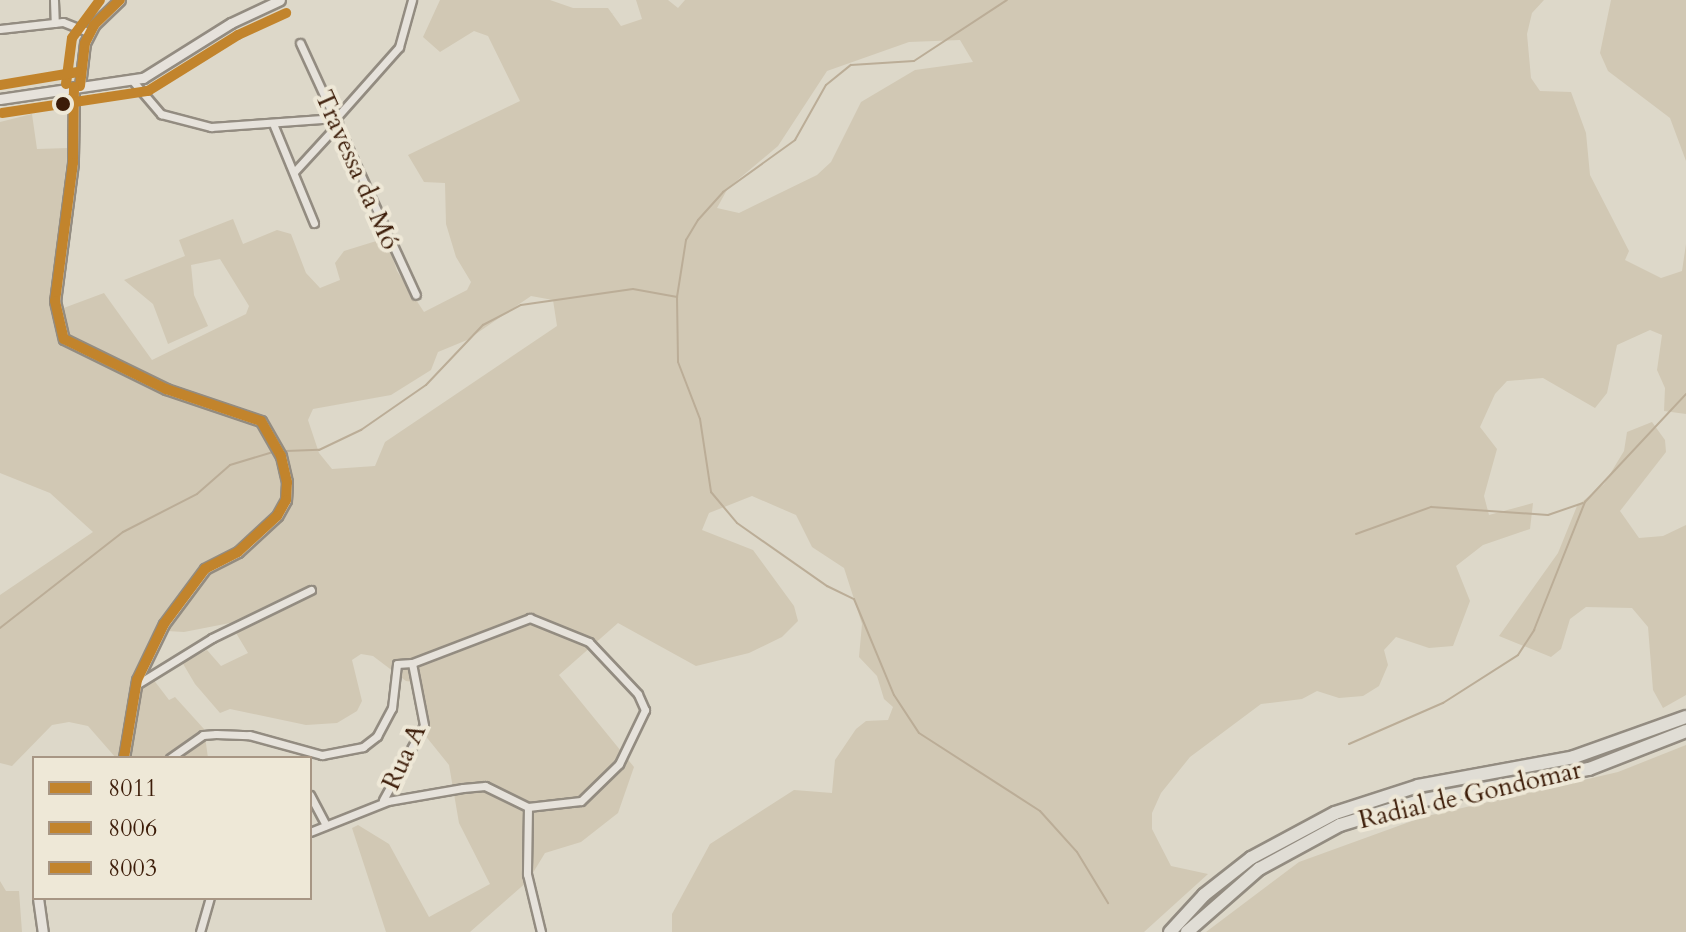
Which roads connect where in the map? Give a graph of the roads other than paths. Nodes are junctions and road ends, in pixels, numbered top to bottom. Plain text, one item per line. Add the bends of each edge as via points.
1 (54, 0) edge
2 (120, 0) edge
3 (280, 0) edge
4 (412, 0) edge
5 (55, 23) junction
6 (0, 29) edge
7 (90, 33) junction
8 (300, 43) dead end
9 (132, 80) junction
10 (77, 87) junction
11 (0, 99) edge
12 (337, 121) junction
13 (274, 126) junction
14 (295, 171) junction
15 (314, 223) dead end
16 (416, 295) dead end
17 (311, 590) dead end
18 (412, 663) junction
19 (136, 685) junction
20 (1686, 717) edge
21 (1686, 731) edge
22 (124, 756) edge
23 (173, 756) edge
24 (312, 799) edge
25 (381, 803) junction
26 (528, 807) junction
27 (326, 825) junction
28 (312, 831) edge
29 (1255, 863) junction
30 (38, 900) edge
31 (209, 900) edge
32 (43, 932) edge
33 (200, 932) edge
34 (541, 932) edge
35 (1170, 932) edge
36 (1187, 932) edge

1 - 5 street
2 - 7 street
3 - 9 street via 231,23 155,73
4 - 12 street via 399,47
5 - 6 street
5 - 7 street via 79,25
7 - 10 street
8 - 12 street, Travessa da Mó
9 - 10 street
9 - 13 street via 161,114 211,127
10 - 11 street
10 - 19 street via 55,303 64,339 166,389 261,421 281,456 286,500 261,533 189,585
12 - 13 street
12 - 14 street
12 - 16 street, Travessa da Mó
13 - 14 street
14 - 15 street
17 - 19 street via 212,638
18 - 23 street via 397,664 392,708 377,736 363,747 322,755 249,735 216,734 203,735
18 - 25 street, Rua A via 424,725
18 - 26 street via 530,618 589,642 638,694 645,710 619,764 601,786 581,801
19 - 22 street
20 - 29 highway, Radial de Gondomar via 1574,757 1366,800 1281,838
21 - 29 highway, Radial de Gondomar via 1589,769 1370,815
24 - 27 street
25 - 26 street via 485,786
25 - 27 street
26 - 34 street via 527,874
27 - 28 street
29 - 35 highway via 1204,895
29 - 36 highway, Radial de Gondomar
30 - 32 street
31 - 33 street

